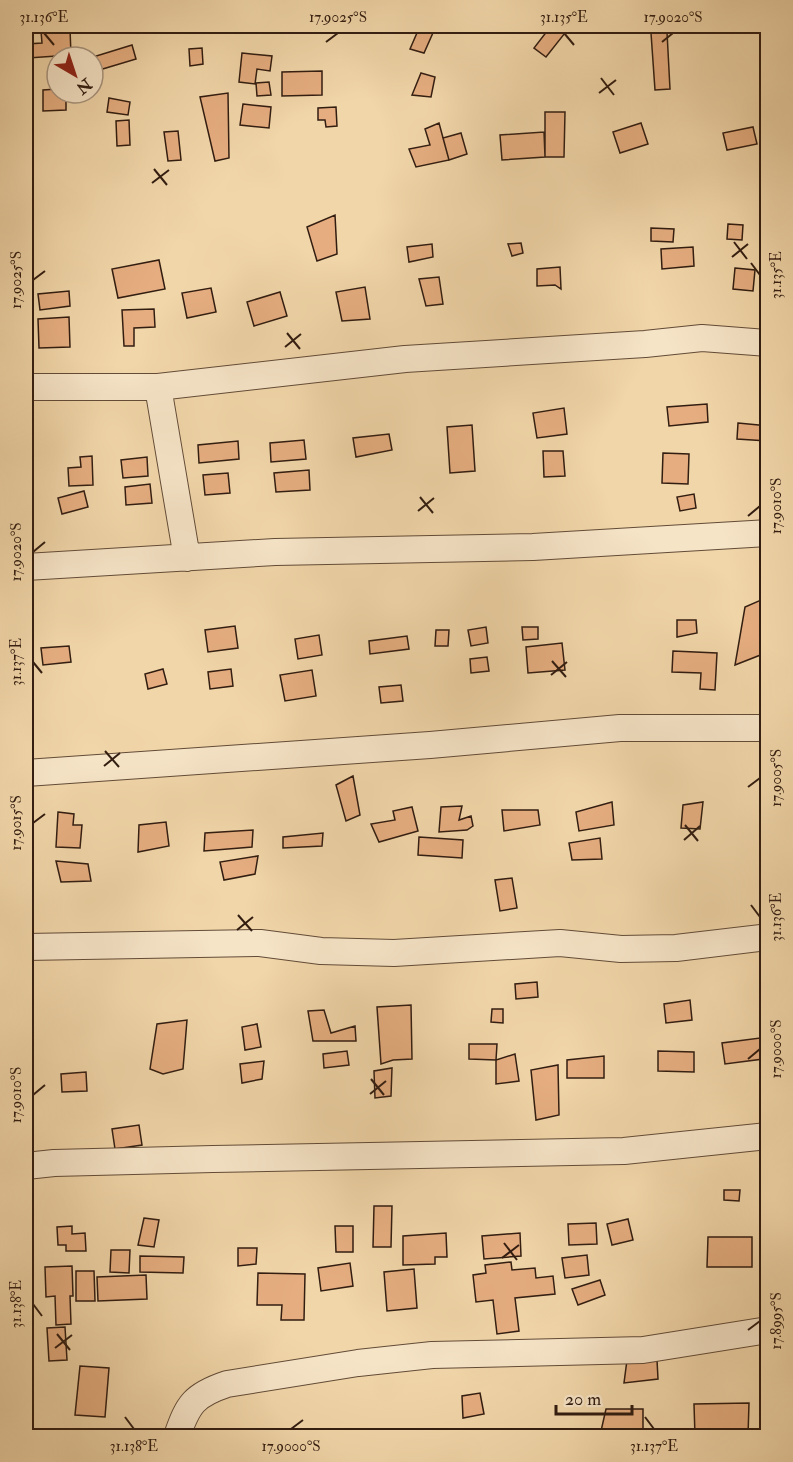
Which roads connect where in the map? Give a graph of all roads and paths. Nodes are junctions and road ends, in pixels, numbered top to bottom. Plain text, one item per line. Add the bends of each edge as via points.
1 (768, 343) edge
2 (26, 387) edge
3 (158, 387) junction
4 (768, 533) edge
5 (187, 558) junction
6 (26, 567) edge
7 (768, 728) edge
8 (26, 773) edge
9 (768, 936) edge
10 (26, 947) edge
11 (768, 1136) edge
12 (26, 1166) edge
13 (768, 1330) edge
14 (177, 1437) edge

1 - 3 street via 702,338 405,359
2 - 3 street
3 - 5 street
4 - 5 street via 533,547 275,552
5 - 6 street
7 - 8 street via 620,728
9 - 10 street via 676,948 621,949 560,943 394,953 321,951 260,943
11 - 12 street via 624,1151
13 - 14 street via 643,1350 432,1355 227,1384 197,1397

